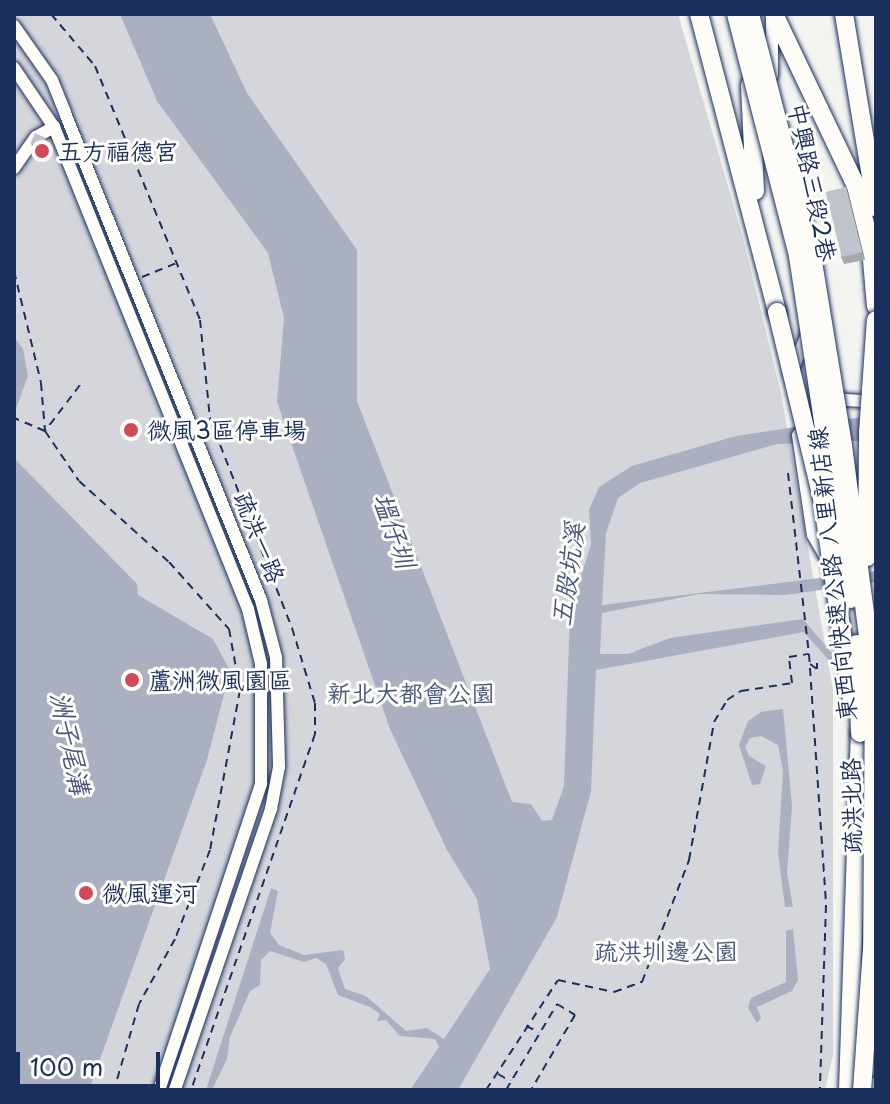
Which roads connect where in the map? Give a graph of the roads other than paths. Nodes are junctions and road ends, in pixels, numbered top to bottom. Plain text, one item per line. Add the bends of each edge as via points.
1 (699, 14) edge
2 (736, 14) edge
3 (749, 14) edge
4 (773, 14) edge
5 (844, 14) edge
6 (14, 26) edge
7 (14, 68) edge
8 (54, 127) junction
9 (14, 168) edge
10 (876, 207) edge
11 (876, 306) edge
12 (817, 310) junction
13 (777, 312) junction
14 (876, 320) edge
15 (826, 365) junction
16 (793, 371) junction
17 (876, 402) edge
18 (871, 446) dead end
19 (846, 516) junction
20 (810, 521) junction
21 (876, 554) edge
22 (853, 556) junction
23 (827, 560) junction
24 (859, 598) junction
25 (874, 683) junction
26 (860, 733) junction
27 (876, 911) edge
28 (876, 1083) edge
29 (159, 1090) edge
30 (175, 1090) edge
31 (848, 1090) edge
32 (862, 1090) edge
33 (876, 1090) edge

1 - 13 highway
2 - 26 highway, 東西向快速公路 八里新店線, bridge via 798,256 859,658
3 - 13 highway via 754,186
3 - 25 highway, 東西向快速公路 八里新店線, bridge via 812,256
4 - 11 highway via 856,186 871,249
4 - 12 street, 中興路三段2巷 via 775,126
5 - 10 highway
6 - 30 street, 疏洪一路 via 61,102 261,600 276,657 279,767 271,809
7 - 8 street, 疏洪一路
8 - 9 street via 36,137
8 - 29 street, 疏洪一路 via 248,609 261,664 261,784
12 - 15 street, 中興路三段2巷
12 - 16 street
13 - 26 highway, bridge via 822,498 843,657
14 - 25 highway, bridge via 867,486
15 - 16 street
15 - 17 street, 中興路三段2巷 via 832,400
16 - 20 street via 792,400
18 - 19 street, 疏洪北路 via 838,447
19 - 20 street
19 - 22 street, 疏洪北路
20 - 23 street
21 - 22 street
22 - 23 street
22 - 24 street, 疏洪北路
23 - 24 street
24 - 27 street, 疏洪北路 via 871,723
25 - 32 highway, 東西向快速公路 八里新店線, bridge via 872,948
26 - 31 highway, 東西向快速公路 八里新店線
28 - 33 street

